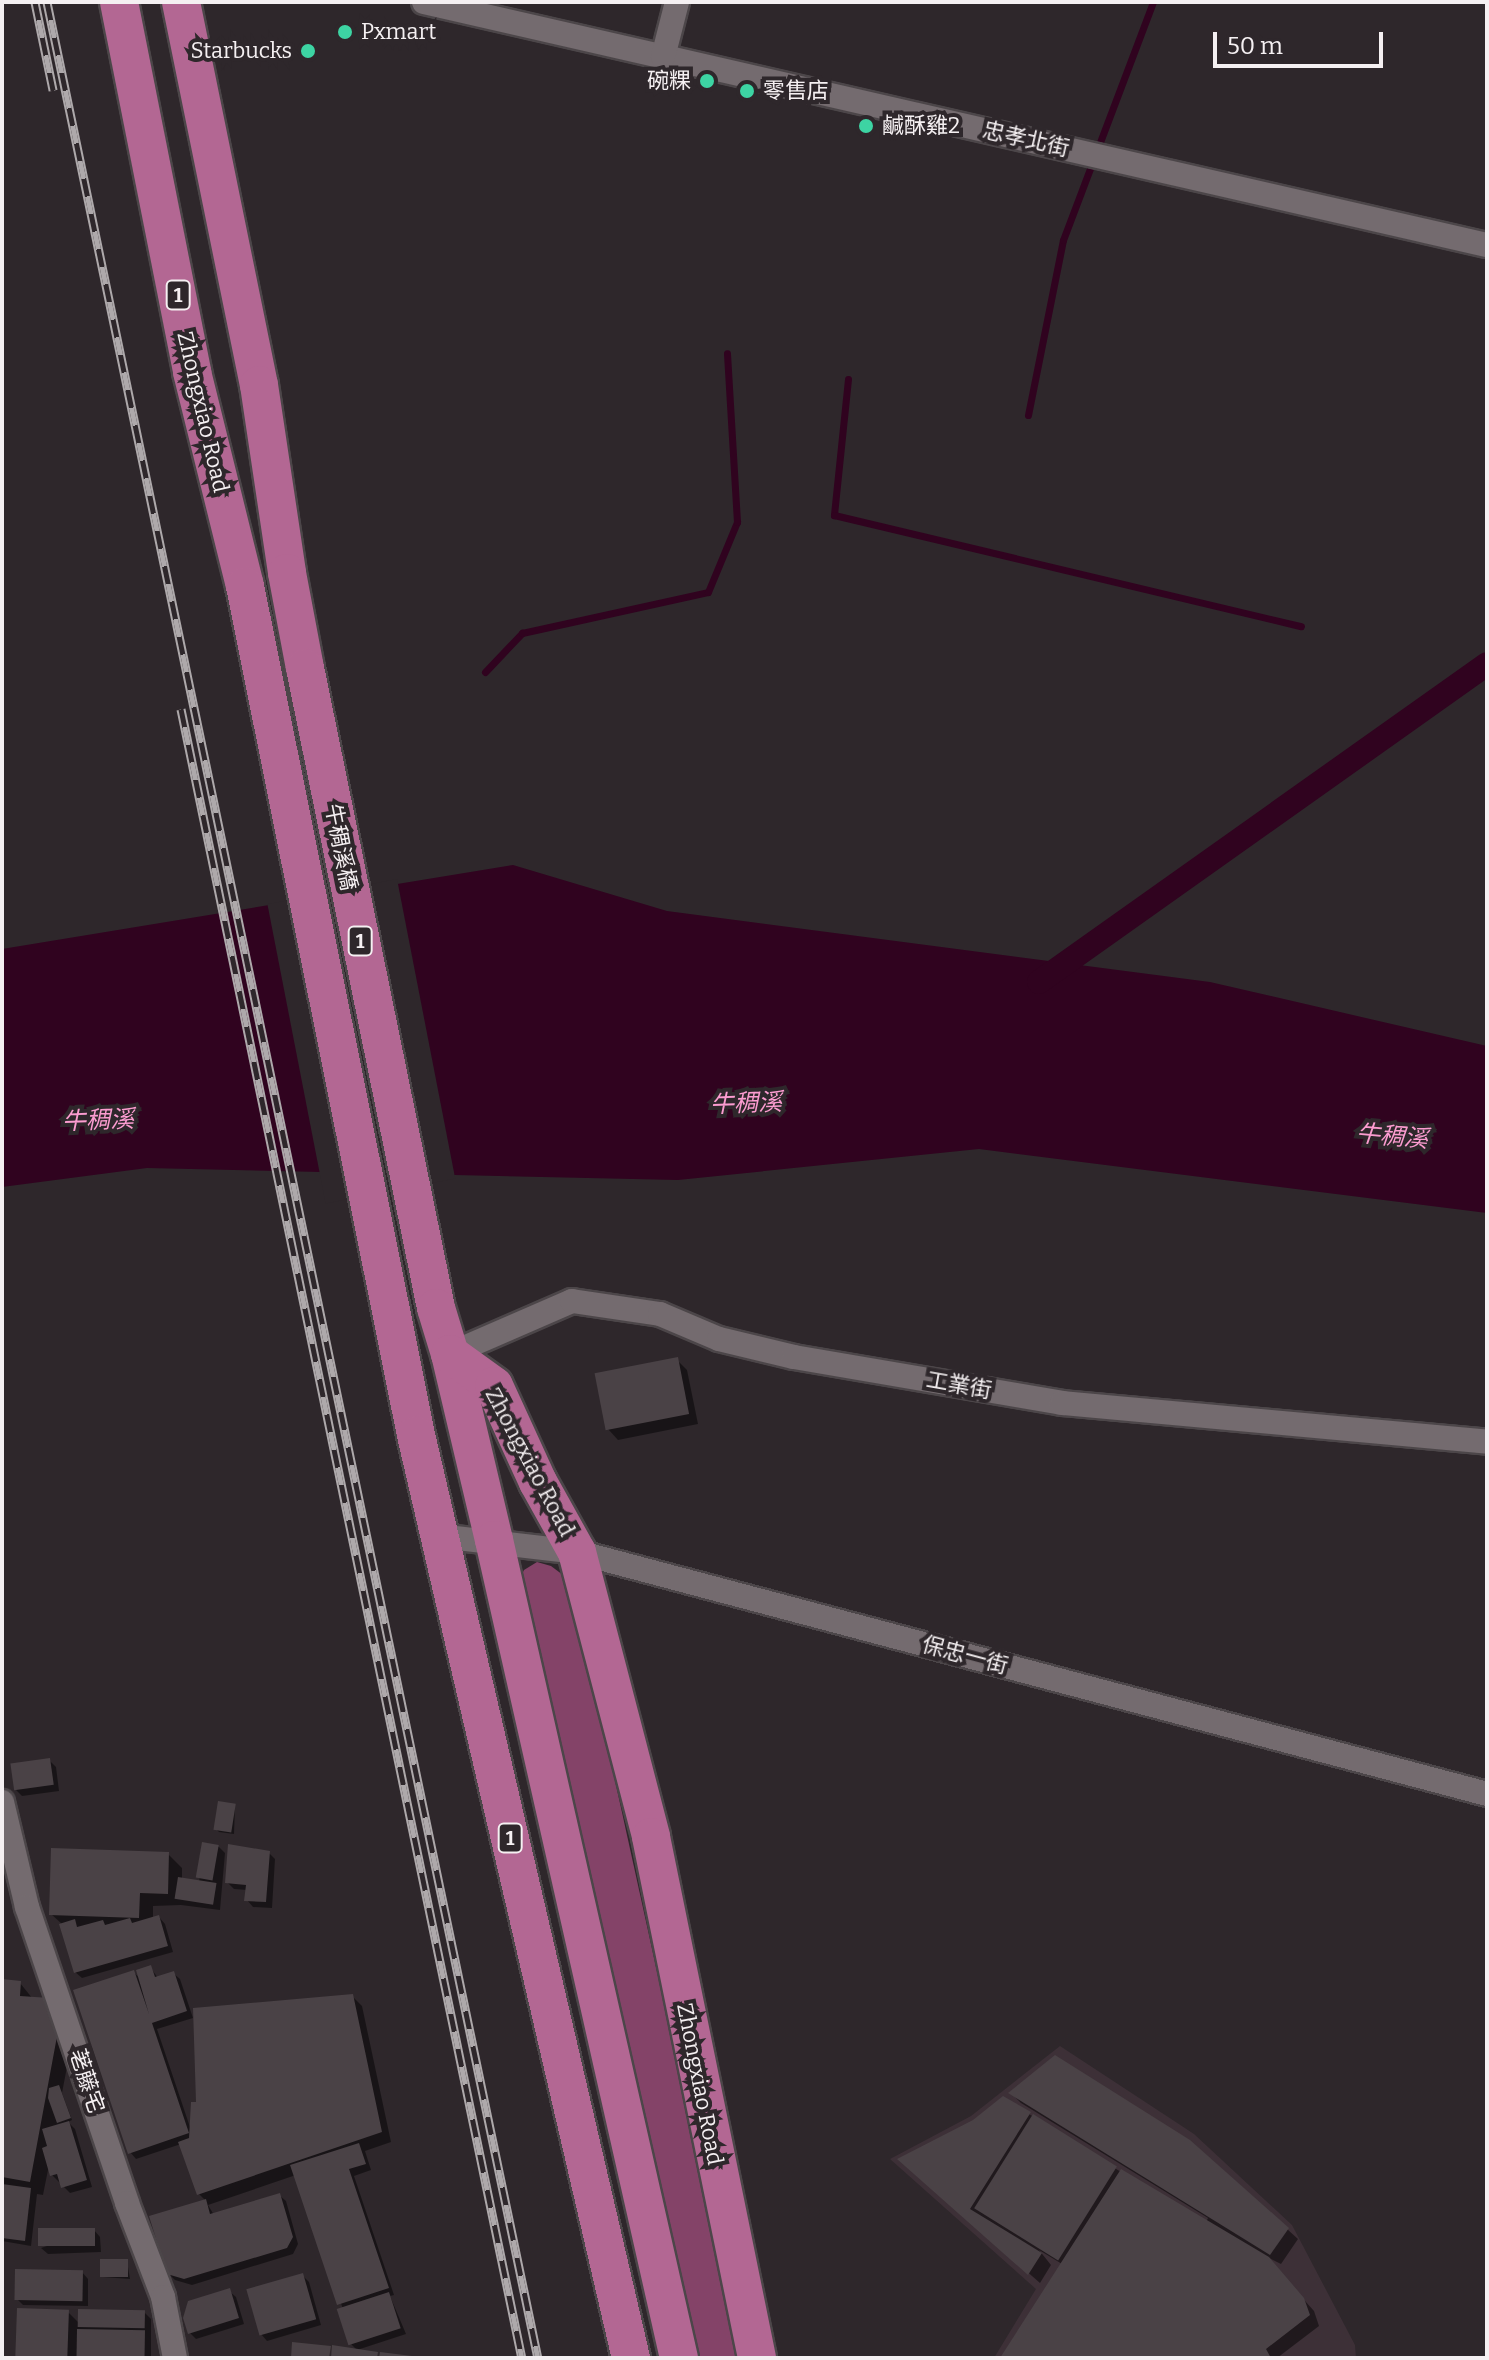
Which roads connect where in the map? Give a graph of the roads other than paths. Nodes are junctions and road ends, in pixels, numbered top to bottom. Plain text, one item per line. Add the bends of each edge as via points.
1 (119, 2) edge
2 (181, 2) edge
3 (424, 2) edge
4 (677, 2) edge
5 (663, 57) junction
6 (1487, 245) edge
7 (245, 586) joint
8 (450, 1354) junction
9 (1487, 1442) edge
10 (439, 1536) junction
11 (494, 1540) junction
12 (577, 1552) junction
13 (1487, 1794) edge
14 (2, 1802) edge
15 (175, 2358) edge
16 (631, 2358) edge
17 (679, 2358) edge
18 (757, 2358) edge

1 - 7 main road, Zhongxiao Road / 1 via 192,372
2 - 8 main road, 牛稠溪橋 / 1 via 259,385 287,573 436,1308
3 - 5 street, 忠孝北街
4 - 5 street
5 - 6 street, 忠孝北街
7 - 10 main road, 牛稠溪橋 / 1
8 - 9 street, 工業街 via 572,1301 660,1314 719,1339 794,1357 1062,1403
8 - 11 main road, Zhongxiao Road / 1
8 - 12 main road, Zhongxiao Road via 494,1386
10 - 11 street, 保忠一街
10 - 16 main road, 1
11 - 12 street, 保忠一街
11 - 17 main road, Zhongxiao Road / 1
12 - 13 street, 保忠一街
12 - 18 main road, Zhongxiao Road via 651,1837
14 - 15 street, 荖藤宅 via 27,1907 163,2297

